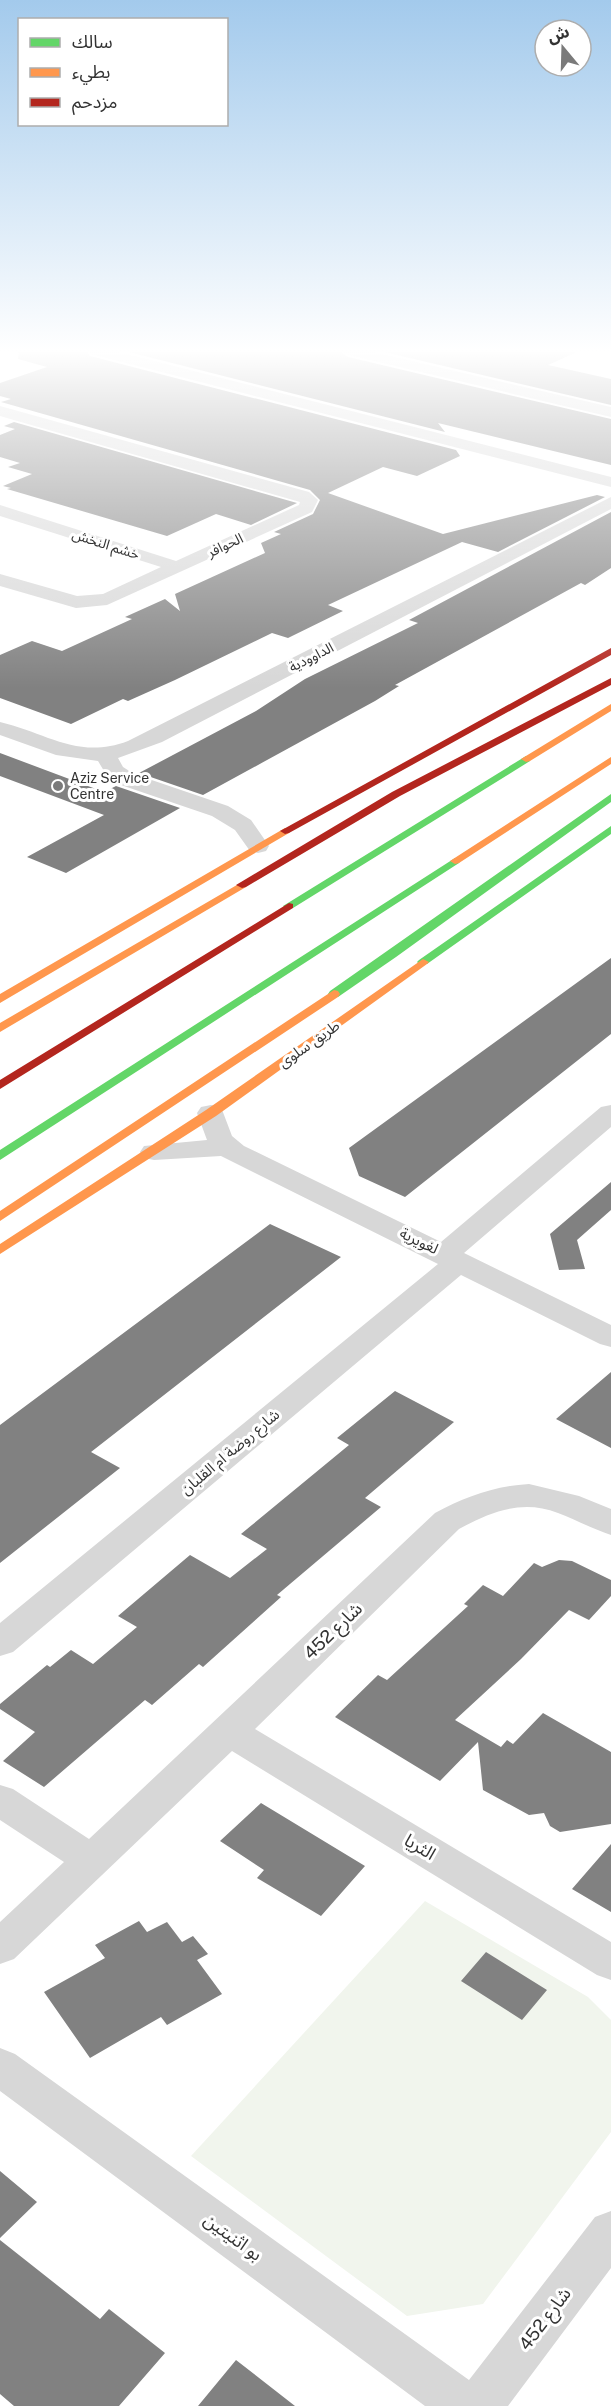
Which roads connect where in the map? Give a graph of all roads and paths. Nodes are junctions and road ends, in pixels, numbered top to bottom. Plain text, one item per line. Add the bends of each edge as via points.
1 (186, 463) edge
2 (537, 463) edge
3 (611, 482) edge
4 (611, 502) edge
5 (0, 510) edge
6 (178, 567) junction
7 (0, 580) edge
8 (611, 651) edge
9 (611, 681) edge
10 (611, 707) edge
11 (0, 728) edge
12 (105, 755) junction
13 (611, 760) edge
14 (611, 797) edge
15 (243, 825) junction
16 (294, 826) junction
17 (611, 829) edge
18 (258, 846) junction
19 (0, 999) edge
20 (0, 1028) edge
21 (0, 1085) edge
22 (211, 1113) junction
23 (611, 1113) edge
24 (226, 1148) junction
25 (154, 1152) junction
26 (0, 1156) edge
27 (0, 1217) edge
28 (0, 1250) edge
29 (453, 1257) junction
30 (611, 1337) edge
31 (611, 1523) edge
32 (0, 1643) edge
33 (229, 1731) junction
34 (0, 1800) edge
35 (91, 1860) junction
36 (0, 1947) edge
37 (611, 1963) edge
38 (0, 2067) edge
39 (611, 2232) edge
40 (465, 2406) edge
41 (478, 2406) edge

1 - 6 street, الحوافر via 309,500 306,508
2 - 3 street
4 - 12 street, الداوودية via 156,738
5 - 6 street, خشم النخش
6 - 7 street, الحوافر via 93,602 61,599
8 - 16 main road
9 - 20 main road via 396,794
10 - 21 main road
11 - 12 street, الداوودية via 77,754
12 - 15 street via 115,771 126,779 220,811
13 - 26 main road
14 - 27 main road via 392,955
15 - 16 street
15 - 18 street
16 - 18 main road
17 - 22 main road, طريق سلوى
18 - 19 main road
22 - 24 street
22 - 25 main road, طريق سلوى
23 - 29 street, شارع روضة ام القلبان
24 - 25 street, لغويرية
24 - 29 street, لغويرية
25 - 28 main road, طريق سلوى
29 - 30 street, لغويرية
29 - 32 street, شارع روضة ام القلبان
31 - 33 street, شارع 452 via 576,1505 541,1496 506,1495 473,1505 447,1521
33 - 35 street, شارع 452
33 - 37 street, الثريا
34 - 35 street
35 - 36 street, شارع 452
38 - 40 street, بو اثنيتين
39 - 41 street, شارع 452

